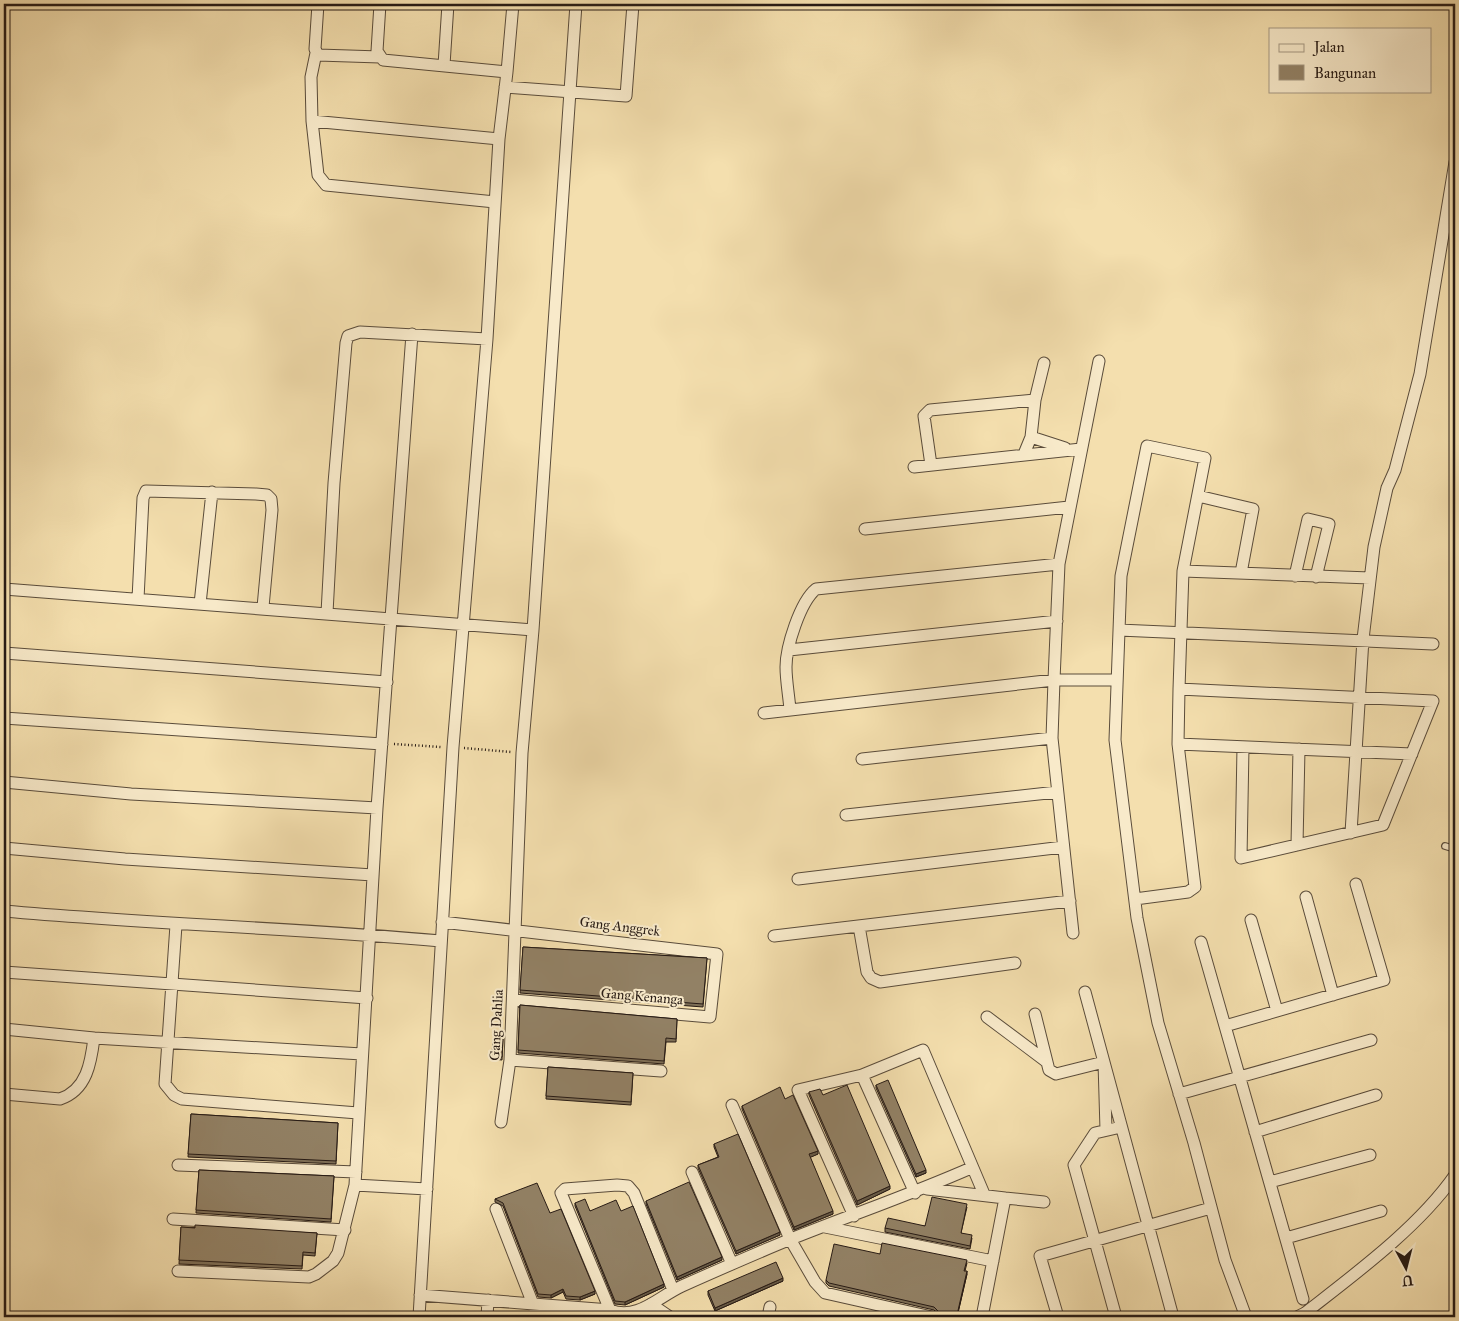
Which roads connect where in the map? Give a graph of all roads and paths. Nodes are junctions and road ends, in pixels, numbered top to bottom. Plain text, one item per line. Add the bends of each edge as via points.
1 (318, 4) edge
2 (380, 4) edge
3 (448, 4) edge
4 (513, 4) edge
5 (576, 4) edge
6 (633, 4) edge
7 (316, 53) junction
8 (380, 57) junction
9 (444, 66) junction
10 (507, 72) junction
11 (505, 87) junction
12 (570, 92) junction
13 (312, 121) junction
14 (499, 139) junction
15 (1455, 162) edge
16 (495, 202) junction
17 (412, 334) junction
18 (487, 339) junction
19 (1099, 361) dead end
20 (1044, 363) dead end
21 (1035, 400) junction
22 (1031, 437) junction
23 (1075, 449) junction
24 (1024, 454) junction
25 (931, 465) junction
26 (914, 467) dead end
27 (212, 492) junction
28 (1198, 496) junction
29 (1069, 507) junction
30 (865, 528) dead end
31 (1059, 564) junction
32 (1184, 571) junction
33 (1241, 573) junction
34 (1295, 576) junction
35 (1316, 577) junction
36 (1370, 578) junction
37 (4, 590) edge
38 (138, 599) junction
39 (200, 604) junction
40 (263, 608) junction
41 (327, 613) junction
42 (393, 619) junction
43 (1056, 621) junction
44 (463, 624) junction
45 (533, 630) junction
46 (1119, 630) junction
47 (1181, 631) junction
48 (1363, 639) junction
49 (1433, 644) dead end
50 (789, 650) junction
51 (4, 653) edge
52 (1054, 680) junction
53 (1117, 680) junction
54 (387, 682) junction
55 (1179, 689) junction
56 (1359, 697) junction
57 (790, 710) junction
58 (764, 713) dead end
59 (4, 718) edge
60 (1052, 738) junction
61 (382, 744) junction
62 (1178, 744) junction
63 (1243, 746) junction
64 (1299, 749) junction
65 (1355, 751) junction
66 (1412, 754) junction
67 (862, 760) dead end
68 (4, 782) edge
69 (1057, 792) junction
70 (377, 808) junction
71 (846, 815) dead end
72 (1351, 833) junction
73 (1297, 845) junction
74 (1445, 846) dead end
75 (1064, 847) junction
76 (4, 848) edge
77 (1455, 849) edge
78 (372, 874) junction
79 (798, 879) dead end
80 (1356, 884) dead end
81 (1306, 896) dead end
82 (1135, 899) junction
83 (1070, 901) junction
84 (4, 911) edge
85 (1251, 920) dead end
86 (442, 922) junction
87 (176, 925) junction
88 (859, 926) junction
89 (514, 929) junction
90 (1073, 933) dead end
91 (370, 934) junction
92 (774, 936) dead end
93 (441, 941) junction
94 (1201, 942) dead end
95 (717, 958) joint
96 (1015, 963) dead end
97 (4, 972) edge
98 (173, 984) junction
99 (1085, 992) dead end
100 (1332, 995) junction
101 (367, 998) junction
102 (514, 1000) junction
103 (1277, 1011) junction
104 (1035, 1014) dead end
105 (986, 1017) dead end
106 (1225, 1026) junction
107 (4, 1029) edge
108 (94, 1038) junction
109 (1371, 1040) dead end
110 (169, 1041) junction
111 (362, 1054) junction
112 (510, 1060) junction
113 (1047, 1062) junction
114 (1104, 1062) junction
115 (661, 1071) dead end
116 (862, 1075) junction
117 (1240, 1077) junction
118 (4, 1094) edge
119 (1179, 1094) junction
120 (1376, 1095) dead end
121 (732, 1106) dead end
122 (358, 1113) junction
123 (501, 1122) dead end
124 (1121, 1127) junction
125 (1106, 1130) junction
126 (1255, 1132) junction
127 (1370, 1155) dead end
128 (178, 1165) dead end
129 (971, 1168) junction
130 (356, 1172) junction
131 (692, 1172) dead end
132 (1455, 1175) edge
133 (1270, 1182) junction
134 (355, 1185) junction
135 (427, 1189) junction
136 (920, 1191) junction
137 (984, 1194) junction
138 (1005, 1198) junction
139 (1044, 1202) dead end
140 (1211, 1208) junction
141 (496, 1209) dead end
142 (1381, 1211) dead end
143 (854, 1216) junction
144 (173, 1219) dead end
145 (1148, 1225) junction
146 (824, 1226) junction
147 (345, 1230) junction
148 (1286, 1238) junction
149 (790, 1240) junction
150 (1095, 1240) junction
151 (993, 1261) junction
152 (732, 1264) junction
153 (178, 1271) dead end
154 (673, 1290) junction
155 (420, 1296) junction
156 (1303, 1298) dead end
157 (488, 1300) junction
158 (534, 1303) junction
159 (651, 1304) junction
160 (610, 1310) junction
161 (419, 1317) edge
162 (487, 1317) edge
163 (538, 1317) edge
164 (670, 1317) edge
165 (932, 1317) edge
166 (982, 1317) edge
167 (1058, 1317) edge
168 (1116, 1317) edge
169 (1173, 1317) edge
170 (1246, 1317) edge
171 (1297, 1317) edge

1 - 7 street
2 - 8 street via 377,51
3 - 9 street
4 - 10 street
5 - 12 street, Gang Dahlia
6 - 12 street via 626,96
7 - 8 street
7 - 13 street via 311,77
8 - 9 street via 383,60
9 - 10 street
10 - 11 street
11 - 12 street
11 - 14 street
12 - 45 street, Gang Dahlia
13 - 14 street
13 - 16 street via 318,175 326,185
14 - 16 street
15 - 36 street via 1420,374 1395,470 1387,488
16 - 18 street
17 - 18 street
17 - 41 street via 360,332 348,336 334,483
17 - 42 street
18 - 44 street
19 - 23 street
20 - 21 street
21 - 22 street
21 - 25 street via 930,410 924,416
22 - 23 street
22 - 24 street
23 - 24 street
23 - 29 street
24 - 25 street
25 - 26 street
27 - 38 street via 146,491
27 - 39 street
27 - 40 street via 267,495 271,499
28 - 32 street
28 - 33 street via 1253,508
28 - 46 street via 1205,458 1147,446 1120,576
29 - 30 street
29 - 31 street
31 - 43 street
31 - 50 street via 816,589 797,619
32 - 33 street
32 - 47 street
33 - 34 street
34 - 35 street
34 - 35 street via 1308,519 1329,524
35 - 36 street
36 - 48 street
37 - 38 street
38 - 39 street
39 - 40 street
40 - 41 street
41 - 42 street
42 - 44 street
42 - 54 street
43 - 50 street
43 - 52 street
44 - 45 street
44 - 86 street
45 - 89 street, Gang Dahlia via 522,753
46 - 47 street
46 - 53 street
47 - 48 street
47 - 55 street
48 - 49 street
48 - 56 street
50 - 57 street via 786,666
51 - 54 street
52 - 53 street
52 - 57 street
52 - 60 street
53 - 82 street via 1116,740
54 - 61 street
55 - 56 street
55 - 62 street
56 - 65 street
56 - 66 street via 1433,700
57 - 58 street
59 - 61 street
60 - 67 street
60 - 69 street
61 - 70 street
62 - 63 street
62 - 82 street via 1194,887 1188,892
63 - 64 street
63 - 73 street via 1241,858
64 - 65 street
64 - 73 street
65 - 66 street
65 - 72 street
66 - 72 street via 1383,826
68 - 70 street via 131,794
69 - 71 street
69 - 75 street
70 - 78 street
72 - 73 street
74 - 77 lane
75 - 79 street
75 - 83 street
76 - 78 street
78 - 91 street
80 - 100 street via 1384,980
81 - 100 street
82 - 119 street via 1158,1022
83 - 88 street
83 - 90 street
84 - 87 street
85 - 103 street
86 - 89 street
86 - 93 street
87 - 91 street
87 - 98 street
88 - 92 street
88 - 96 street via 867,972 880,982
89 - 95 street, Gang Anggrek via 715,952
89 - 102 street, Gang Dahlia
91 - 93 street
91 - 101 street
93 - 135 street
94 - 106 street
95 - 102 street, Gang Kenanga via 710,1017
97 - 98 street
98 - 101 street
98 - 110 street
99 - 114 street
100 - 103 street
101 - 111 street
102 - 112 street, Gang Dahlia
103 - 106 street
104 - 113 street
105 - 113 street
106 - 117 street
107 - 108 street
108 - 110 street
108 - 118 street via 91,1064 78,1090 69,1096
109 - 117 street
110 - 111 street
110 - 122 street via 165,1084 182,1100
111 - 122 street
112 - 115 street
112 - 123 street, Gang Dahlia
113 - 114 street via 1049,1070 1056,1074
114 - 124 street
114 - 125 street
116 - 129 street via 922,1050
116 - 136 street
116 - 143 street via 798,1090
117 - 119 street
117 - 126 street
119 - 140 street
120 - 126 street
121 - 149 street
122 - 130 street
124 - 125 street
124 - 145 street
125 - 150 street via 1095,1132 1074,1164
126 - 133 street
127 - 133 street
128 - 130 street
129 - 136 street
129 - 137 street
130 - 134 street
131 - 152 street
132 - 171 street via 1445,1190 1378,1255
133 - 148 street
134 - 135 street
134 - 147 street
135 - 155 street
136 - 137 street
136 - 143 street
137 - 138 street
138 - 139 street
138 - 151 street
140 - 145 street
140 - 170 street via 1225,1260
141 - 158 street
142 - 148 street
143 - 146 street
144 - 147 street
145 - 150 street
145 - 169 street
146 - 149 street
146 - 151 street
147 - 153 street via 333,1260 309,1277
148 - 156 street
149 - 152 street
149 - 165 street via 825,1293
150 - 167 street via 1040,1256
150 - 168 street
151 - 166 street
152 - 154 street
154 - 159 street
154 - 160 street via 634,1193 628,1186 565,1189 561,1193
155 - 157 street
155 - 161 street
157 - 158 street
157 - 162 street
158 - 160 street
158 - 163 street
159 - 160 street via 629,1314
159 - 164 street

